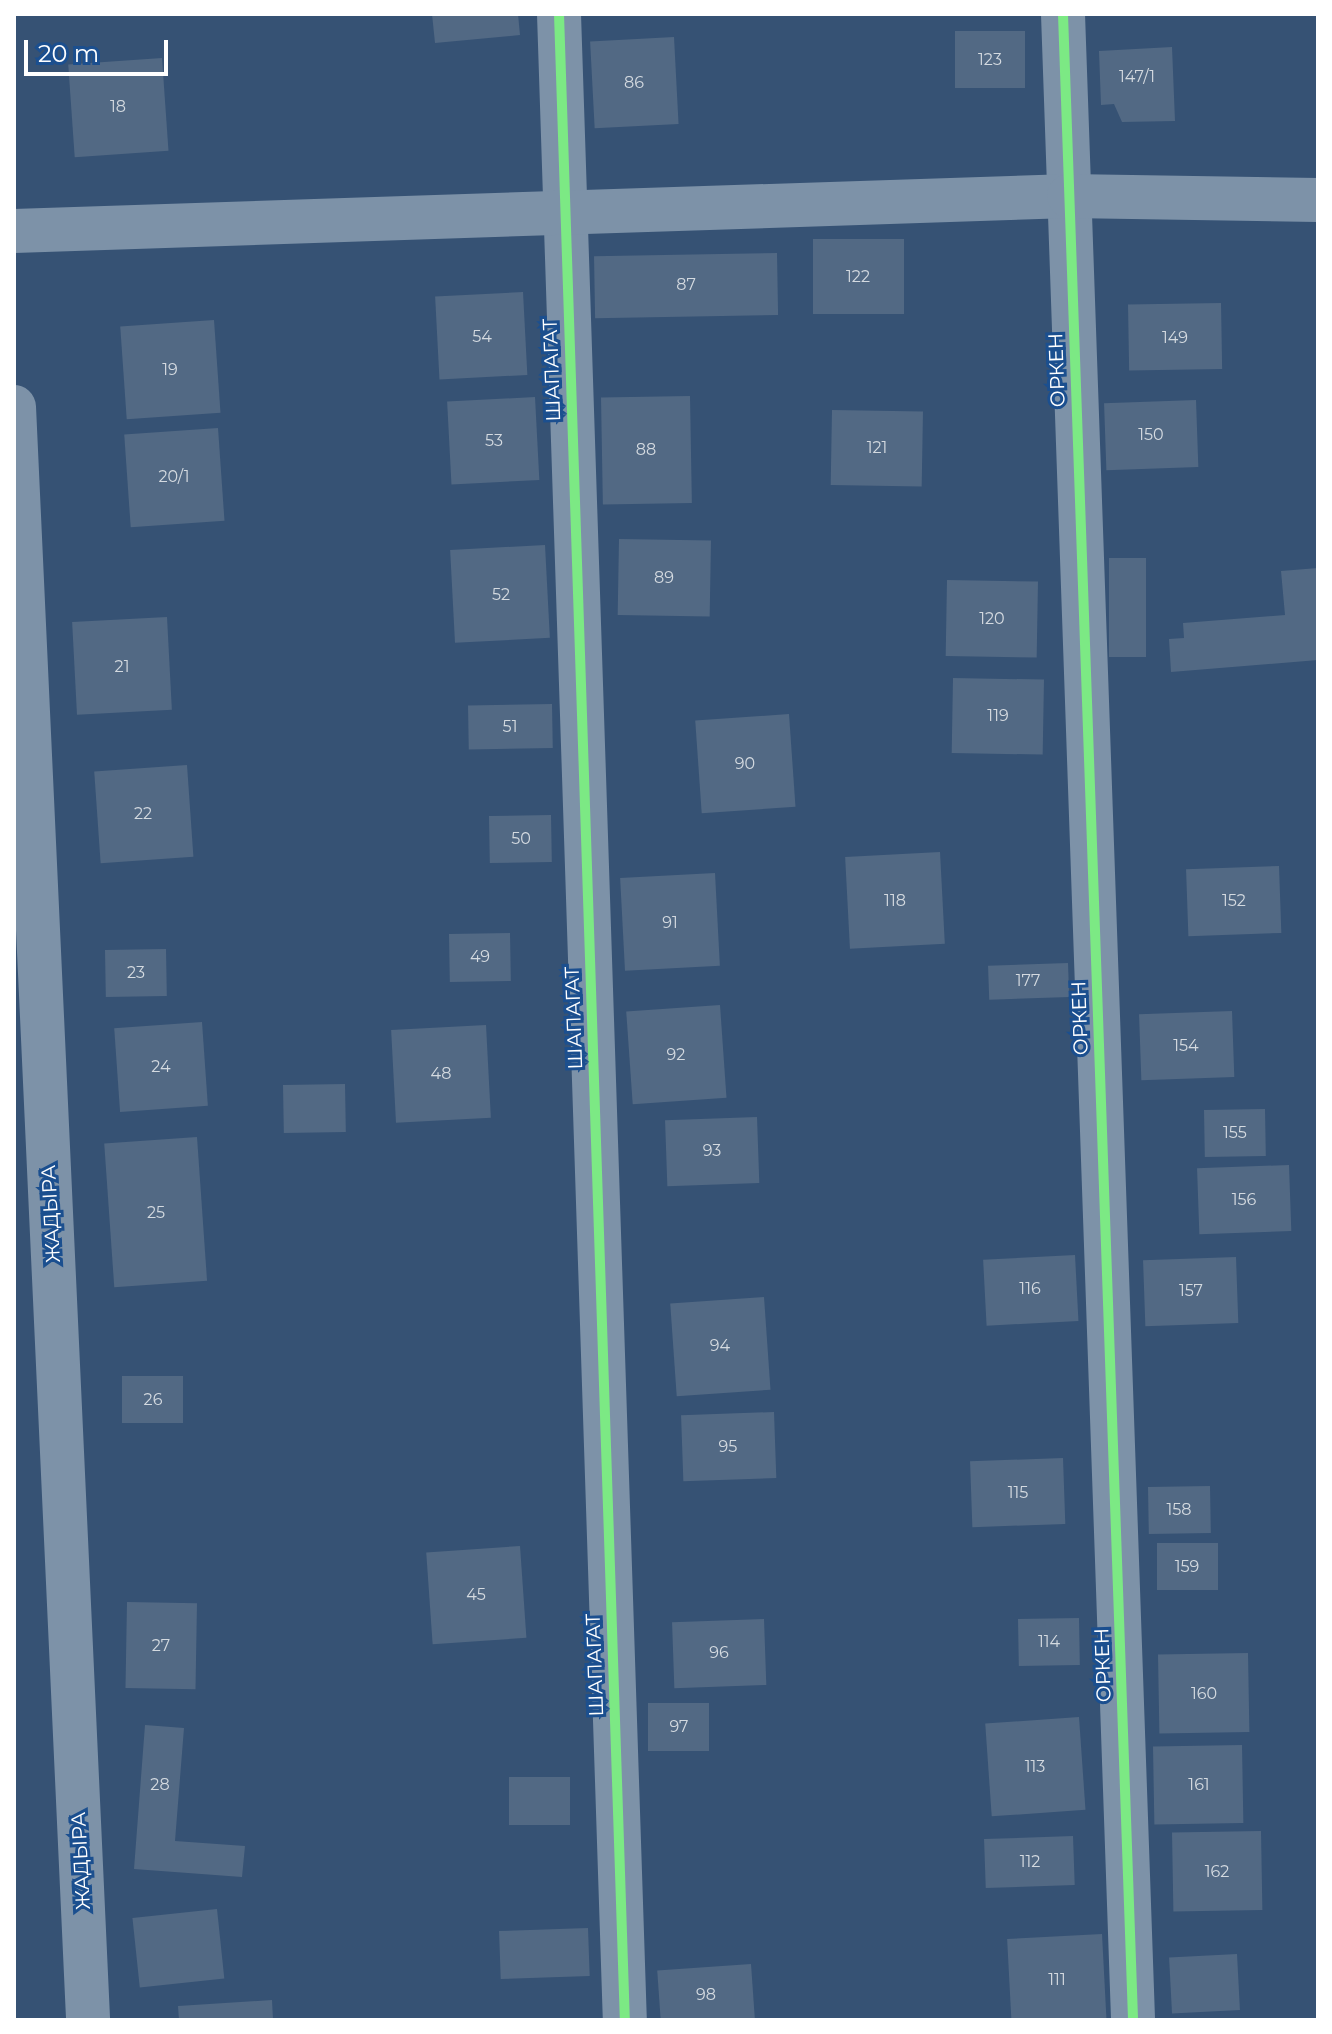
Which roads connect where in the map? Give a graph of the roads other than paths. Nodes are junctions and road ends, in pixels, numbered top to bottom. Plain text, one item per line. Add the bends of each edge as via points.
1 (559, 14) edge
2 (1063, 14) edge
3 (1069, 196) junction
4 (1318, 200) edge
5 (565, 213) junction
6 (14, 231) edge
7 (14, 407) edge
8 (88, 2020) edge
9 (625, 2020) edge
10 (1133, 2020) edge

1 - 5 street, ШАПАГАТ
2 - 3 street, ОРКЕН
3 - 4 street
3 - 5 street
3 - 10 street, ОРКЕН
5 - 6 street
5 - 9 street, ШАПАГАТ
7 - 8 street, ЖАДЫРА

